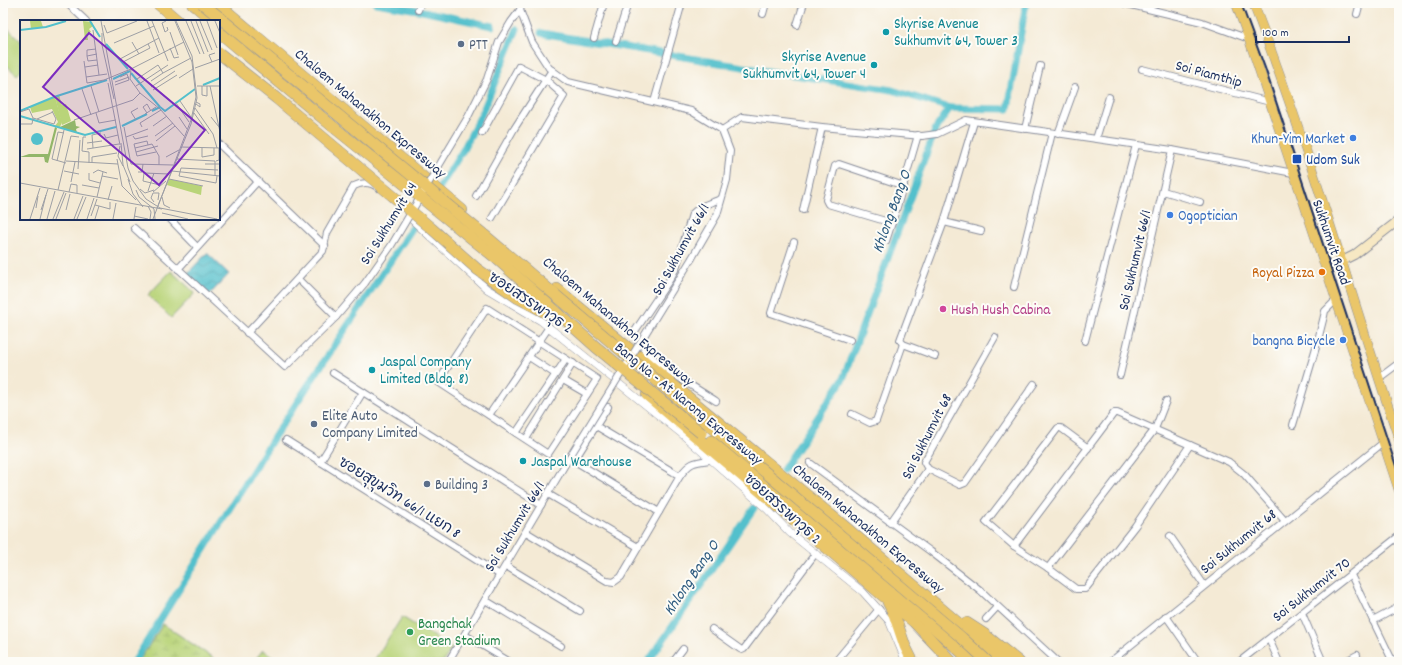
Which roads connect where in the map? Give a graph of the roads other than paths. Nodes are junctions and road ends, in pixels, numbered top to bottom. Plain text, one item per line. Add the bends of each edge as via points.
1 (66, 3) edge
2 (157, 3) edge
3 (185, 3) edge
4 (192, 3) edge
5 (202, 3) edge
6 (217, 3) edge
7 (421, 3) edge
8 (522, 3) edge
9 (604, 3) edge
10 (628, 3) edge
11 (682, 3) edge
12 (766, 3) edge
13 (804, 3) edge
14 (1123, 3) edge
15 (1236, 3) edge
16 (1253, 3) edge
17 (1360, 3) edge
18 (418, 10) dead end
19 (520, 10) junction
20 (763, 14) dead end
21 (1357, 14) dead end
22 (85, 20) edge
23 (177, 20) edge
24 (205, 20) edge
25 (213, 20) edge
26 (797, 25) dead end
27 (220, 27) edge
28 (220, 33) edge
29 (594, 38) dead end
30 (1249, 39) junction
31 (616, 41) dead end
32 (220, 54) edge
33 (1040, 66) dead end
34 (1142, 69) dead end
35 (552, 70) junction
36 (546, 80) junction
37 (1075, 87) dead end
38 (1109, 97) dead end
39 (654, 102) junction
40 (1270, 102) junction
41 (974, 122) junction
42 (822, 127) junction
43 (1025, 129) junction
44 (722, 130) junction
45 (482, 133) dead end
46 (1055, 133) junction
47 (920, 135) junction
48 (1096, 139) junction
49 (1136, 145) junction
50 (220, 146) edge
51 (1172, 150) junction
52 (1294, 173) junction
53 (258, 180) junction
54 (904, 186) junction
55 (1163, 191) junction
56 (476, 196) dead end
57 (722, 199) junction
58 (1200, 202) dead end
59 (803, 210) dead end
60 (492, 218) dead end
61 (411, 219) joint
62 (171, 220) edge
63 (1399, 220) edge
64 (944, 222) junction
65 (892, 223) junction
66 (134, 228) dead end
67 (981, 232) dead end
68 (886, 241) dead end
69 (794, 242) dead end
70 (325, 246) junction
71 (198, 247) junction
72 (1342, 261) junction
73 (1326, 266) junction
74 (178, 269) junction
75 (298, 279) junction
76 (1014, 287) dead end
77 (1337, 299) junction
78 (336, 317) junction
79 (549, 328) junction
80 (574, 328) junction
81 (247, 333) junction
82 (995, 337) dead end
83 (850, 340) dead end
84 (1084, 341) dead end
85 (540, 342) junction
86 (904, 344) junction
87 (935, 356) dead end
88 (529, 357) junction
89 (566, 358) junction
90 (1399, 363) edge
91 (573, 364) junction
92 (333, 373) dead end
93 (555, 374) junction
94 (1120, 375) dead end
95 (1379, 378) junction
96 (563, 380) junction
97 (1034, 384) dead end
98 (364, 392) junction
99 (587, 394) junction
100 (716, 401) dead end
101 (1166, 401) dead end
102 (608, 407) dead end
103 (852, 414) dead end
104 (489, 415) junction
105 (1294, 425) dead end
106 (596, 426) junction
107 (1155, 429) junction
108 (516, 433) junction
109 (1398, 438) edge
110 (526, 439) junction
111 (286, 440) dead end
112 (1384, 442) junction
113 (1190, 445) junction
114 (1088, 448) junction
115 (710, 460) junction
116 (320, 462) junction
117 (810, 463) dead end
118 (928, 468) junction
119 (680, 476) junction
120 (1399, 490) edge
121 (548, 494) junction
122 (541, 505) junction
123 (659, 512) junction
124 (1284, 521) junction
125 (890, 523) junction
126 (526, 532) junction
127 (1170, 536) dead end
128 (1399, 536) edge
129 (1014, 546) junction
130 (638, 548) junction
131 (815, 554) junction
132 (506, 566) junction
133 (1048, 568) junction
134 (500, 575) junction
135 (1350, 575) junction
136 (1204, 585) junction
137 (883, 596) junction
138 (928, 598) junction
139 (485, 600) junction
140 (997, 607) junction
141 (1399, 607) edge
142 (879, 608) junction
143 (580, 611) dead end
144 (1302, 613) junction
145 (1166, 616) junction
146 (986, 619) dead end
147 (1373, 621) junction
148 (712, 629) dead end
149 (465, 635) junction
150 (1268, 639) junction
151 (560, 646) dead end
152 (683, 649) dead end
153 (1357, 655) dead end
154 (448, 662) edge
155 (510, 662) edge
156 (672, 662) edge
157 (835, 662) edge
158 (906, 662) edge
159 (914, 662) edge
160 (952, 662) edge
161 (972, 662) edge
162 (988, 662) edge
163 (1004, 662) edge
164 (1019, 662) edge
165 (1058, 662) edge
166 (1110, 662) edge
167 (1198, 662) edge
168 (1239, 662) edge
169 (1279, 662) edge
170 (1323, 662) edge
171 (1344, 662) edge
172 (1393, 662) edge

1 - 22 street
2 - 23 highway
3 - 24 highway
4 - 25 highway
5 - 162 highway, Bang Na - At Narong Expressway, bridge via 495,244
6 - 138 highway, Chaloem Mahanakhon Expressway
7 - 18 street
8 - 19 street, Soi Sukhumvit 64
9 - 29 street
10 - 31 street
11 - 39 street
12 - 20 street
13 - 26 street
14 - 30 street via 1202,22
15 - 30 main road, Sukhumvit Road
16 - 72 main road, Sukhumvit Road
17 - 21 street
19 - 35 street via 532,42
19 - 78 street, Soi Sukhumvit 64, bridge via 499,42 487,79 468,117 391,246 365,283
27 - 137 highway, Chaloem Mahanakhon Expressway via 497,262 705,446
28 - 80 highway, Bang Na - At Narong Expressway, bridge via 496,258
30 - 40 main road, Sukhumvit Road
32 - 80 highway, bridge via 276,98 477,269 518,298
33 - 43 street
34 - 40 street, Soi Piamthip
35 - 36 street
35 - 39 street via 568,82
36 - 45 street via 519,66
36 - 56 street via 514,129
36 - 60 street via 564,96
37 - 46 street
38 - 48 street
39 - 44 street via 691,111
40 - 52 main road, Sukhumvit Road
41 - 43 street
41 - 47 street via 966,120 937,134
41 - 64 street
42 - 44 street via 742,117
42 - 47 street
42 - 59 street
43 - 46 street
44 - 57 street, Soi Sukhumvit 66/1 via 730,151
46 - 48 street
46 - 76 street
47 - 54 street
48 - 49 street
49 - 51 street
49 - 84 street
50 - 53 street
51 - 52 street
51 - 55 street, Soi Sukhumvit 66/1
52 - 73 main road, Sukhumvit Road
53 - 70 street
53 - 71 street
54 - 65 street
54 - 65 street via 839,164 835,166 826,200 828,204
55 - 58 street
55 - 94 street, Soi Sukhumvit 66/1
57 - 100 street via 703,205 692,214 676,268 634,335 642,348 664,367
57 - 121 street, Soi Sukhumvit 66/1, bridge via 717,215 692,258
61 - 70 street, ซอยสรรพาวุธ 2 via 376,186 360,183 354,186 327,233
61 - 79 street, ซอยสรรพาวุธ 2 via 487,289
62 - 71 street
63 - 72 main road via 1354,255
64 - 67 street
64 - 86 street via 900,340
65 - 68 street
66 - 74 street
69 - 83 street via 771,313
70 - 75 street, ซอยสรรพาวุธ 2
71 - 74 street
72 - 73 main road
72 - 95 main road, Sukhumvit Road
73 - 77 main road, Sukhumvit Road
74 - 81 street
75 - 78 street
75 - 81 street, ซอยสรรพาวุธ 2
77 - 105 street via 1325,311
77 - 112 main road, Sukhumvit Road
78 - 81 street, Soi Sukhumvit 64 via 285,367
79 - 85 street
79 - 115 street, ซอยสรรพาวุธ 2 via 683,435
80 - 161 highway, Bang Na - At Narong Expressway, bridge via 806,517
82 - 118 street, Soi Sukhumvit 68 via 924,462
85 - 88 street
85 - 89 street
85 - 104 street via 487,308 438,382
86 - 87 street
86 - 103 street via 876,421 870,423
88 - 93 street
88 - 104 street
89 - 91 street
89 - 93 street
90 - 95 street
91 - 96 street
91 - 99 street via 597,379
92 - 98 street
93 - 108 street
95 - 109 main road, Sukhumvit Road
96 - 99 street
96 - 110 street
97 - 118 street via 965,483 960,485
98 - 116 street
98 - 122 street
99 - 110 street via 548,454
101 - 107 street
102 - 106 street
104 - 108 street
106 - 119 street
106 - 123 street via 577,456 578,463
107 - 113 street
107 - 114 street via 1114,413
107 - 133 street
108 - 110 street
109 - 112 main road
111 - 116 street, ซอยสุขุมวิท 66/1 แยก 8
112 - 120 main road, Sukhumvit Road
112 - 124 street, Soi Sukhumvit 68
113 - 124 street via 1232,464 1244,474
113 - 133 street via 1135,526 1085,589 1076,589
114 - 129 street
114 - 129 street via 1058,428 991,514 986,521 987,524
115 - 119 street via 695,461 687,466
115 - 131 street, ซอยสรรพาวุธ 2
116 - 134 street, ซอยสุขุมวิท 66/1 แยก 8
117 - 125 street
118 - 125 street, Soi Sukhumvit 68
119 - 123 street
121 - 122 street, Soi Sukhumvit 66/1
121 - 130 street
122 - 126 street, Soi Sukhumvit 66/1
123 - 130 street
124 - 136 street, Soi Sukhumvit 68
125 - 140 street via 980,590
126 - 130 street via 607,581 614,582 621,577
126 - 132 street, Soi Sukhumvit 66/1
127 - 136 street
128 - 135 street, Soi Sukhumvit 70
129 - 133 street
131 - 142 street, ซอยสรรพาวุธ 2
131 - 148 street via 744,649 740,649
132 - 134 street, Soi Sukhumvit 66/1
132 - 143 street
134 - 139 street, Soi Sukhumvit 66/1
135 - 144 street, Soi Sukhumvit 70
135 - 147 street
136 - 145 street, Soi Sukhumvit 68
137 - 159 highway via 894,614 905,646
137 - 160 highway, Chaloem Mahanakhon Expressway via 914,622
138 - 163 highway, Chaloem Mahanakhon Expressway
138 - 164 highway via 984,634
139 - 149 street, Soi Sukhumvit 66/1
139 - 151 street
140 - 146 street
140 - 165 street
141 - 147 street
142 - 157 street
142 - 158 street, ซอยสรรพาวุธ 2 via 889,621
144 - 150 street, Soi Sukhumvit 70
144 - 170 street
145 - 166 street, Soi Sukhumvit 68
145 - 167 street
147 - 172 street
149 - 154 street, Soi Sukhumvit 66/1
149 - 155 street
150 - 168 street, Soi Sukhumvit 70
150 - 169 street
152 - 156 street
153 - 171 street

